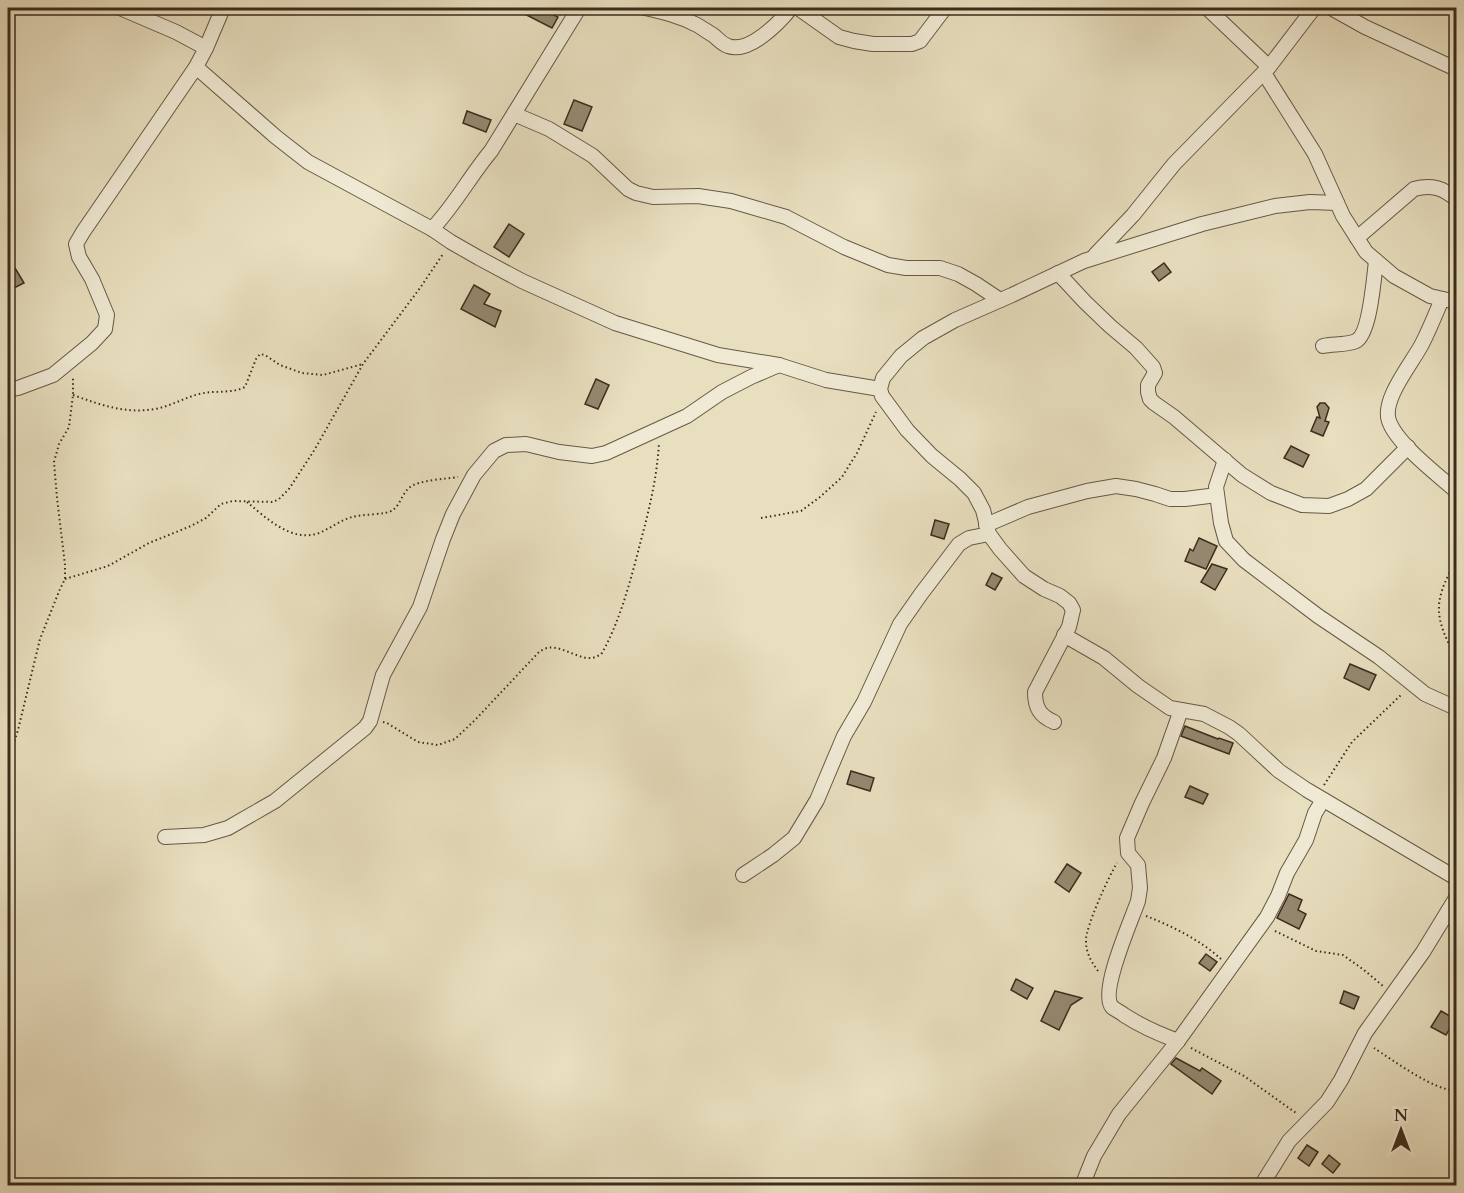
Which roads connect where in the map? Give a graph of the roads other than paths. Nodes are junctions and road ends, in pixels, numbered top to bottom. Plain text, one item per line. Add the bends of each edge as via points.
1 (120, 8) edge
2 (223, 8) edge
3 (579, 8) edge
4 (645, 8) edge
5 (791, 8) edge
6 (798, 8) edge
7 (945, 8) edge
8 (1207, 8) edge
9 (1314, 8) edge
10 (1332, 8) edge
11 (206, 48) junction
12 (196, 67) junction
13 (1456, 69) edge
14 (1266, 70) junction
15 (514, 114) junction
16 (1456, 199) edge
17 (1337, 203) junction
18 (432, 228) junction
19 (1357, 238) junction
20 (1093, 258) junction
21 (1376, 261) junction
22 (1058, 273) junction
23 (1442, 299) junction
24 (1000, 300) junction
25 (1456, 302) edge
26 (1323, 345) dead end
27 (779, 365) junction
28 (8, 390) edge
29 (881, 392) junction
30 (1408, 447) junction
31 (1225, 460) junction
32 (1456, 491) edge
33 (1217, 495) junction
34 (987, 530) junction
35 (1064, 635) junction
36 (1456, 708) edge
37 (1181, 710) junction
38 (1054, 722) dead end
39 (1320, 798) junction
40 (165, 837) dead end
41 (743, 875) dead end
42 (1456, 878) edge
43 (1456, 898) edge
44 (1178, 1041) junction
45 (1082, 1185) edge
46 (1261, 1185) edge

1 - 11 street
2 - 11 street
3 - 15 street
4 - 5 street via 676,16 734,48 756,40
6 - 7 street via 839,38 873,44 920,41
8 - 14 street
9 - 14 street
10 - 13 street
11 - 12 street
12 - 18 street via 308,162
12 - 28 street via 76,244 107,315 105,329 53,375
14 - 17 street via 1315,154
14 - 20 street via 1174,164
15 - 18 street via 446,214
15 - 24 street via 549,129 593,156 636,193 653,197 698,196 786,217 888,265 940,268 958,274
16 - 19 street via 1446,190 1425,186 1414,189
17 - 19 street
17 - 20 street via 1275,206
18 - 27 street via 522,281 615,323 718,355
19 - 21 street
20 - 22 street
21 - 23 street via 1394,276
21 - 26 street via 1367,323 1359,340
22 - 24 street
22 - 31 street via 1153,367 1155,373 1148,384 1150,399
23 - 25 street
23 - 30 street via 1389,405 1388,419
24 - 29 street via 923,338 883,378
27 - 29 street
27 - 40 street via 722,392 687,416 606,453 592,456 526,444 506,445 494,451 474,475 453,514 420,607 383,675 365,728 275,801 228,828 204,835
29 - 34 street via 907,430 974,493
30 - 31 street via 1366,489 1329,506 1302,505 1271,493
30 - 32 street
31 - 33 street
33 - 34 street via 1170,499 1116,486 1028,507
33 - 36 street via 1226,540 1244,560 1425,694
34 - 35 street via 1024,576 1069,603 1072,618
34 - 41 street via 959,544 900,624 817,800 794,838
35 - 37 street via 1104,658 1157,700
35 - 38 street via 1035,692 1038,710
37 - 39 street via 1204,714 1229,727 1279,771
37 - 44 street via 1127,838 1128,853 1138,865 1139,895 1110,987 1112,1007 1138,1024
39 - 42 street
39 - 44 street via 1306,840 1262,924
43 - 46 street via 1424,952 1361,1040 1327,1102 1289,1141
44 - 45 street via 1119,1114

